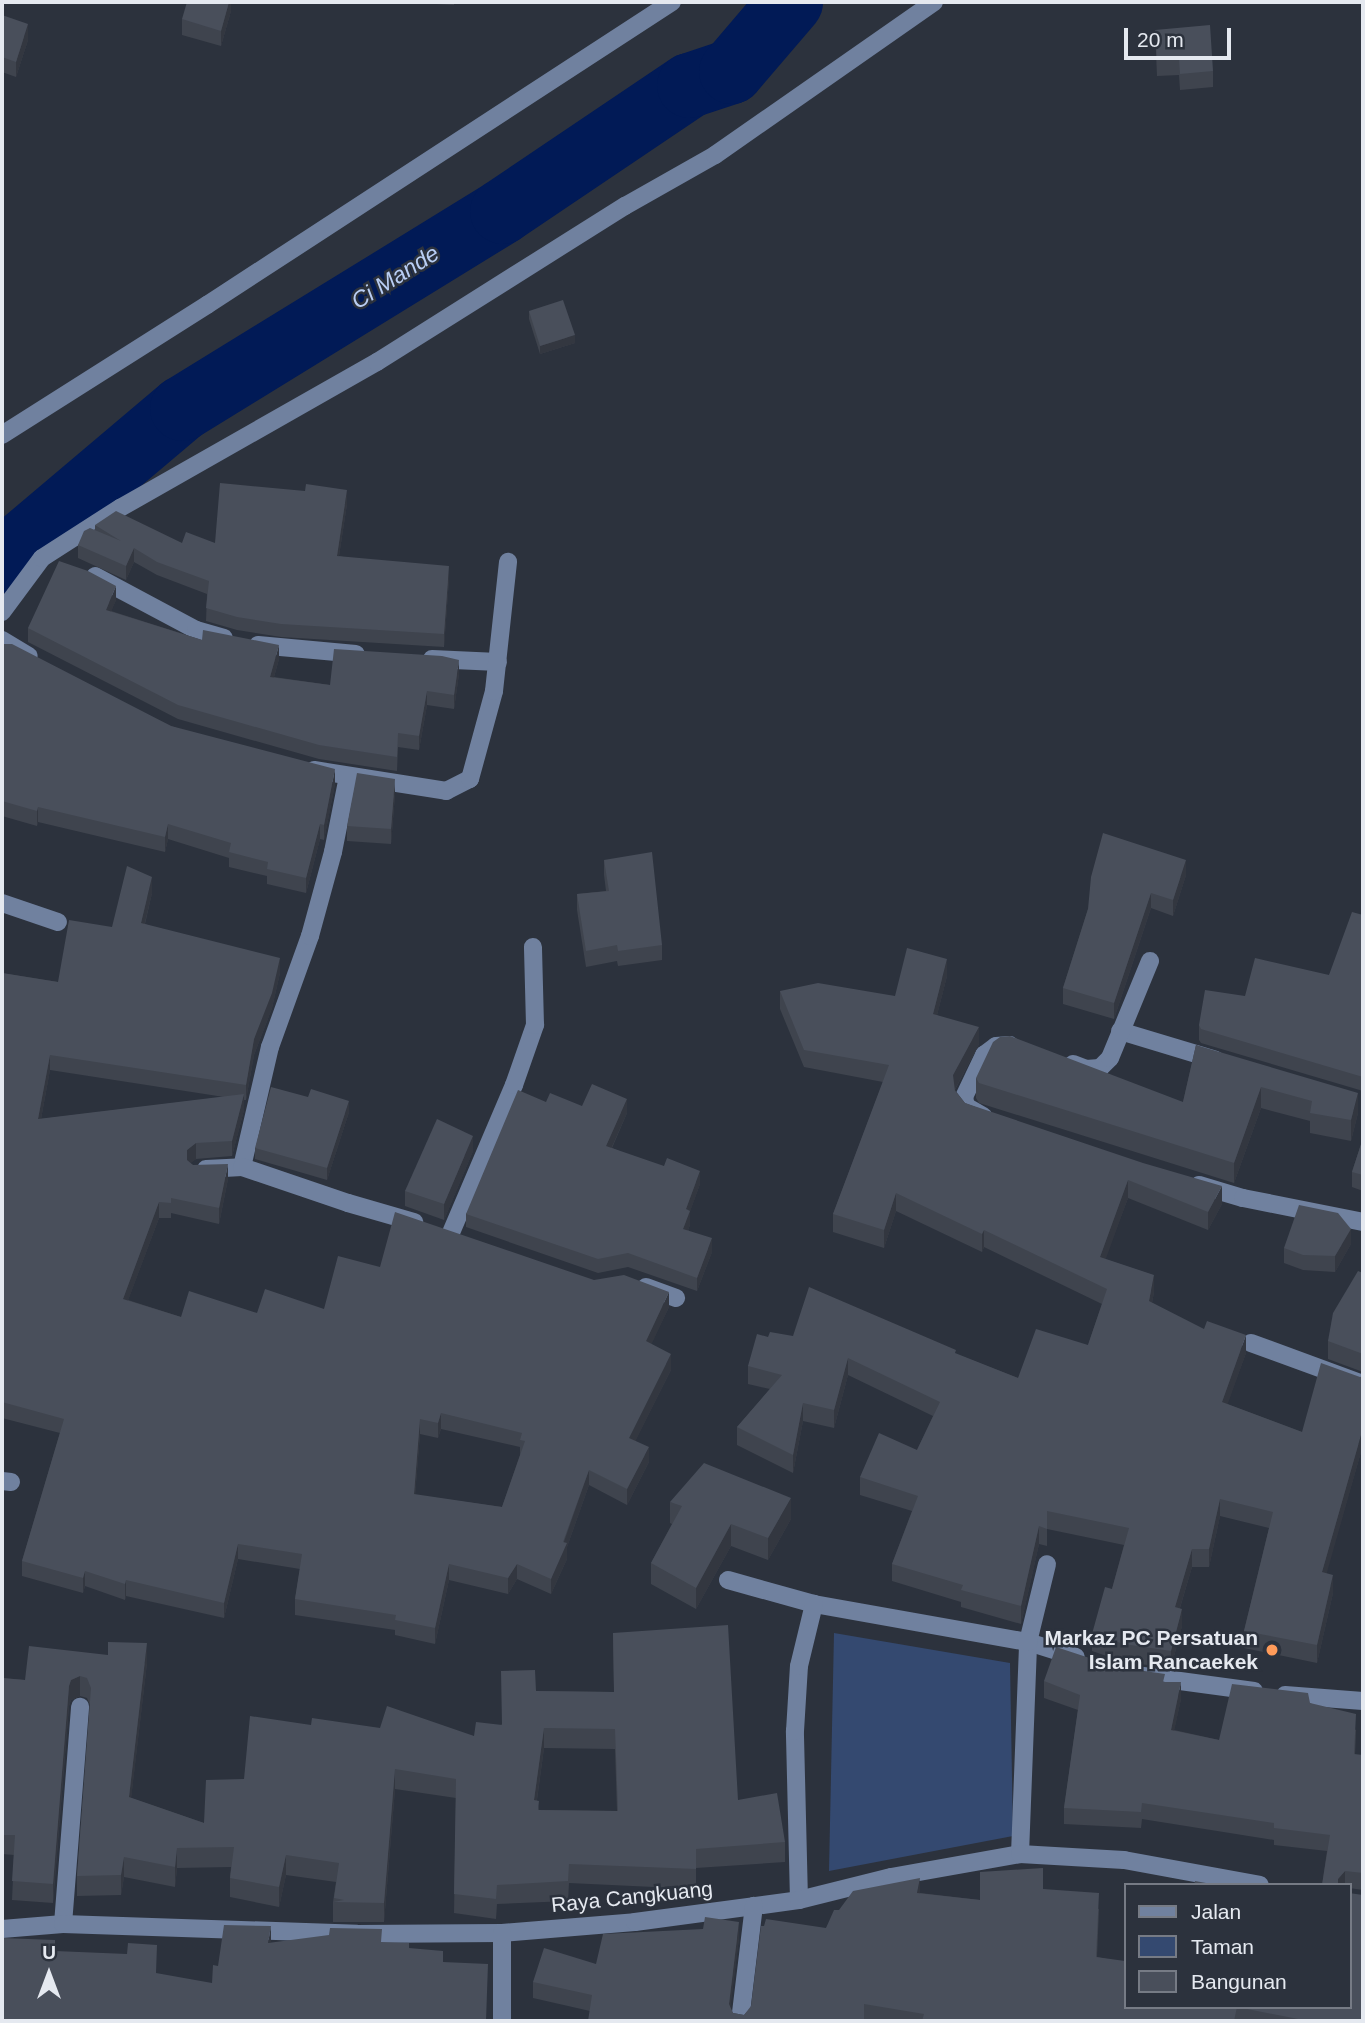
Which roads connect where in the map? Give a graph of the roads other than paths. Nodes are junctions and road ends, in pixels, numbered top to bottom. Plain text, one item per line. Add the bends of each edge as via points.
1 (673, 2) edge
2 (934, 2) edge
3 (2, 435) edge
4 (42, 558) junction
5 (508, 562) dead end
6 (2, 612) edge
7 (2, 640) edge
8 (377, 655) edge
9 (419, 658) edge
10 (498, 662) junction
11 (47, 666) edge
12 (291, 763) edge
13 (348, 776) junction
14 (2, 902) edge
15 (58, 922) dead end
16 (533, 947) dead end
17 (1150, 961) dead end
18 (1120, 1031) junction
19 (1025, 1045) edge
20 (1062, 1059) edge
21 (1235, 1066) edge
22 (999, 1122) edge
23 (242, 1167) junction
24 (197, 1170) edge
25 (1186, 1182) edge
26 (1363, 1222) edge
27 (450, 1236) junction
28 (472, 1242) edge
29 (625, 1278) edge
30 (676, 1298) dead end
31 (1251, 1343) dead end
32 (1363, 1384) edge
33 (1046, 1563) dead end
34 (728, 1580) dead end
35 (814, 1604) junction
36 (1028, 1642) junction
37 (1091, 1662) edge
38 (1121, 1673) edge
39 (1363, 1701) edge
40 (80, 1707) dead end
41 (1020, 1854) junction
42 (1249, 1883) edge
43 (799, 1900) junction
44 (754, 1906) junction
45 (63, 1924) junction
46 (2, 1929) edge
47 (502, 1933) junction
48 (502, 2021) edge
49 (740, 2021) edge

1 - 3 street
2 - 4 street via 715,155 625,206 377,362 120,508
4 - 6 street
4 - 8 street via 93,575 196,631 280,648
5 - 10 street
7 - 11 street
9 - 10 street
10 - 13 street via 470,779 446,791
12 - 13 street
13 - 23 street via 333,852 310,936 270,1047
14 - 15 street
16 - 27 street via 535,1025
17 - 18 street
18 - 20 street via 1110,1058 1100,1068 1086,1069
18 - 21 street
19 - 22 street via 996,1046 984,1055 964,1097 973,1113
23 - 24 street
23 - 27 street
25 - 26 street
27 - 28 street
29 - 30 street
31 - 32 street
33 - 36 street
34 - 35 street
35 - 36 street
35 - 43 street via 799,1666 795,1731
36 - 37 street
36 - 41 street
38 - 39 street via 1306,1698
40 - 45 street
41 - 42 street, Raya Cangkuang via 1124,1860
41 - 43 street, Raya Cangkuang via 891,1877
43 - 44 street, Raya Cangkuang
44 - 47 street, Raya Cangkuang
44 - 49 street
45 - 46 street, Raya Cangkuang
45 - 47 street, Raya Cangkuang via 357,1934
47 - 48 street

